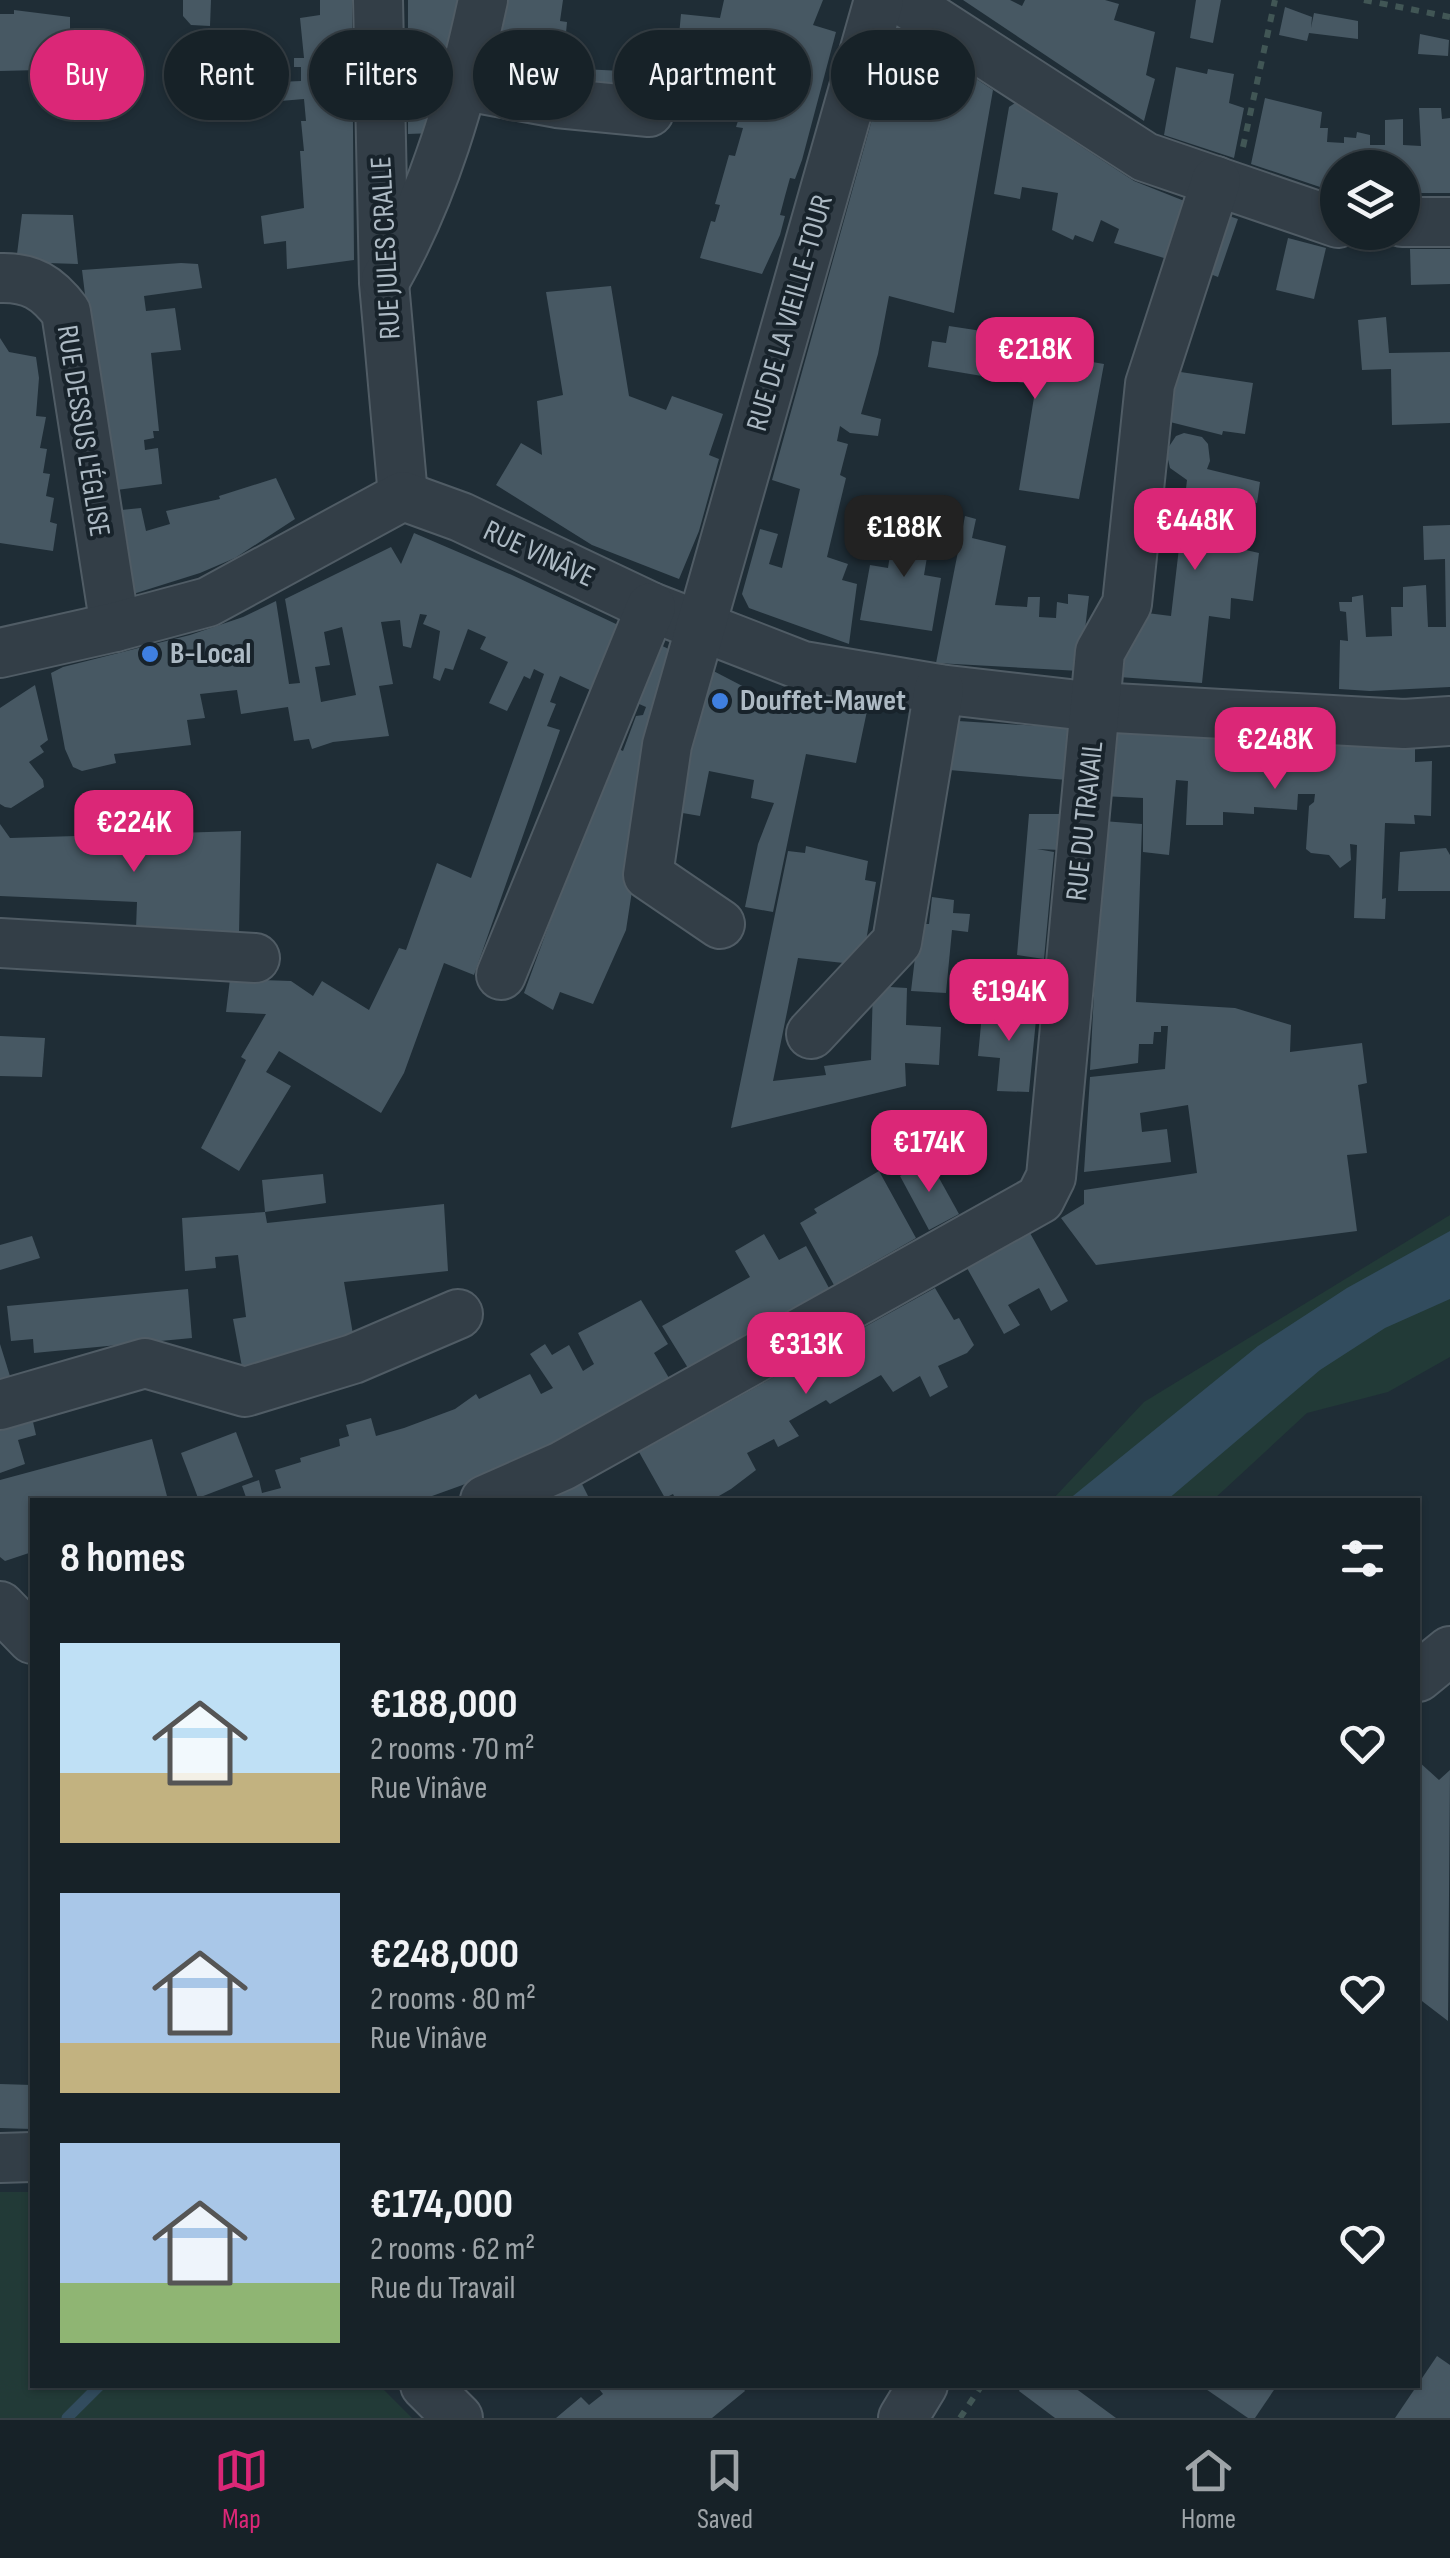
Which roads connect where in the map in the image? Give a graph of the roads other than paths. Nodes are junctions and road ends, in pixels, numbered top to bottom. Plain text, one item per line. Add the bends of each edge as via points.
1 (378, 0) edge
2 (483, 0) edge
3 (879, 0) edge
4 (902, 0) edge
5 (464, 86) junction
6 (614, 108) edge
7 (1226, 184) junction
8 (1320, 217) edge
9 (1420, 222) edge
10 (1450, 222) edge
11 (0, 278) edge
12 (384, 283) junction
13 (403, 496) junction
14 (651, 607) junction
15 (701, 626) junction
16 (115, 627) junction
17 (0, 653) edge
18 (939, 689) junction
19 (1096, 708) junction
20 (1450, 720) edge
21 (720, 924) dead end
22 (0, 943) edge
23 (256, 958) dead end
24 (501, 975) dead end
25 (810, 1034) dead end
26 (458, 1314) dead end
27 (0, 1405) edge
28 (490, 1498) edge
29 (0, 1606) edge
30 (30, 1637) edge
31 (1450, 1650) edge
32 (1420, 1675) edge
33 (30, 2157) edge
34 (0, 2158) edge
35 (428, 2388) edge
36 (921, 2388) edge
37 (458, 2418) edge
38 (903, 2418) edge

1 - 12 street, RUE JULES CRALLE
2 - 5 street
3 - 15 street, RUE DE LA VIEILLE-TOUR
4 - 7 street via 1145,157
5 - 6 street
5 - 12 street via 408,240
7 - 8 street
7 - 19 street via 1150,384 1127,604 1100,652
9 - 10 street
11 - 16 street, RUE DESSUS L'ÉGLISE via 36,282 66,312
12 - 13 street, RUE JULES CRALLE
13 - 14 street, RUE VINÂVE
13 - 16 street via 208,602
14 - 15 street, RUE VINÂVE
14 - 24 street
15 - 18 street, RUE VINÂVE via 803,666
15 - 21 street, RUE DE LA VIEILLE-TOUR via 666,745 648,875
16 - 17 street
18 - 19 street, RUE VINÂVE
18 - 25 street via 897,942
19 - 20 street, RUE VINÂVE via 1404,724
19 - 28 street, RUE DU TRAVAIL via 1051,1177 1040,1199 562,1466
22 - 23 street
26 - 27 street via 353,1359 245,1392 145,1364
29 - 30 street
31 - 32 street
33 - 34 street
35 - 37 street
36 - 38 street

